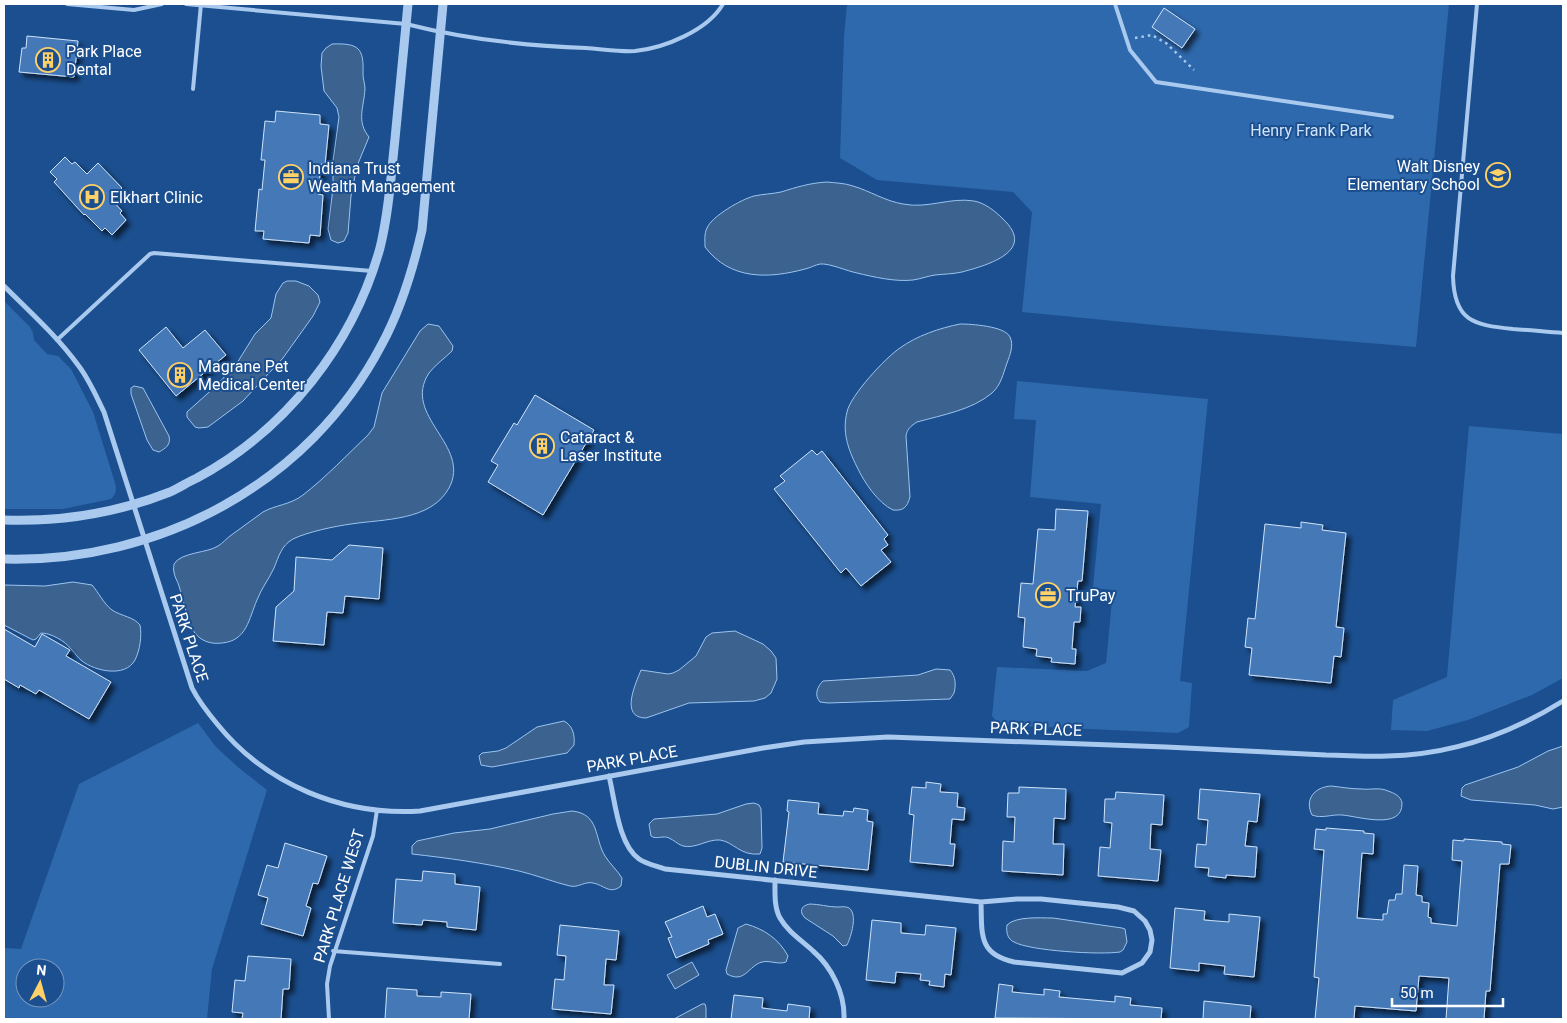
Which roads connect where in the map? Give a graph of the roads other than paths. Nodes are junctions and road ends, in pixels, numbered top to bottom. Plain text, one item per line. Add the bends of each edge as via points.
1 (67, 4) edge
2 (162, 4) edge
3 (186, 4) edge
4 (201, 4) edge
5 (408, 4) edge
6 (443, 4) edge
7 (723, 4) edge
8 (1115, 4) edge
9 (1478, 4) edge
10 (406, 24) junction
11 (440, 33) junction
12 (193, 89) dead end
13 (1392, 117) dead end
14 (372, 271) junction
15 (4, 286) edge
16 (1563, 333) edge
17 (57, 340) junction
18 (134, 504) junction
19 (4, 520) edge
20 (145, 541) junction
21 (4, 559) edge
22 (1563, 702) edge
23 (609, 776) junction
24 (377, 810) junction
25 (775, 880) junction
26 (981, 902) junction
27 (333, 951) junction
28 (500, 964) dead end
29 (329, 1019) edge
30 (844, 1019) edge

1 - 2 lane via 134,10
3 - 4 lane
4 - 10 lane
4 - 12 lane
5 - 10 street
6 - 11 street
7 - 11 lane via 700,28 669,42 635,51 535,46
8 - 13 lane via 1130,50 1156,82
9 - 16 lane via 1453,276 1457,303 1474,322 1489,327
10 - 11 lane
10 - 14 street via 389,199
11 - 20 street via 422,230 400,304 382,344 353,391 326,425 285,465 214,511
14 - 17 lane via 154,253
14 - 18 street via 364,295 323,367 275,422 218,466 171,491
15 - 17 street, PARK PLACE
17 - 18 street, PARK PLACE via 92,386 104,412
18 - 19 street via 65,518
18 - 20 street, PARK PLACE
20 - 21 street via 80,555
20 - 24 street, PARK PLACE via 192,688 230,741 290,784 318,797
22 - 23 street, PARK PLACE via 1493,737 1449,749 1408,755 1326,755 888,737 804,742
23 - 24 street, PARK PLACE via 420,810
23 - 25 street, DUBLIN DRIVE via 622,834 640,860 665,869
24 - 27 lane, PARK PLACE WEST via 373,836
25 - 26 street, DUBLIN DRIVE
25 - 30 street via 775,902 780,918 792,934 828,967 838,985 845,1010
26 - 26 street, DUBLIN DRIVE via 1041,899 1134,911 1150,930 1150,952 1142,962 1122,973 1001,959 990,952 982,939
27 - 28 lane
27 - 29 lane, PARK PLACE WEST via 327,984

